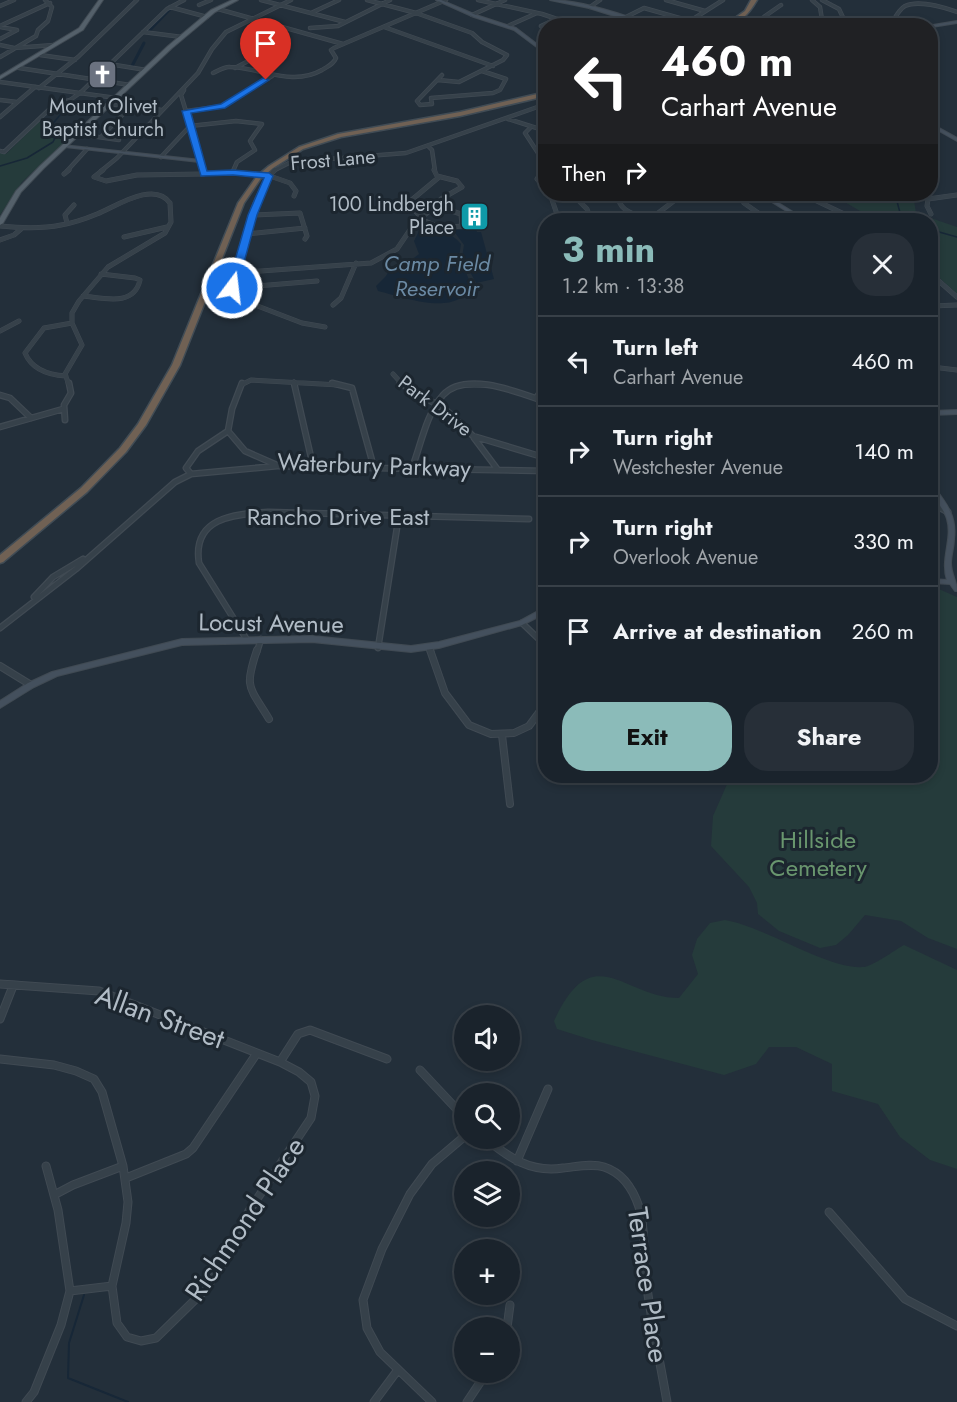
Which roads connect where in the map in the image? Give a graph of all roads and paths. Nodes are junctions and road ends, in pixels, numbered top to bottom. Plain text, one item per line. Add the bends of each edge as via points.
1 (14, 0) edge
2 (45, 0) edge
3 (101, 0) edge
4 (137, 0) edge
5 (184, 0) edge
6 (211, 0) edge
7 (236, 0) edge
8 (261, 0) edge
9 (291, 0) edge
10 (339, 0) edge
11 (367, 0) edge
12 (390, 0) edge
13 (442, 0) edge
14 (478, 0) edge
15 (505, 0) edge
16 (553, 0) edge
17 (600, 0) edge
18 (666, 0) edge
19 (723, 0) edge
20 (754, 0) edge
21 (812, 0) edge
22 (822, 0) edge
23 (717, 2) edge
24 (50, 3) junction
25 (382, 4) junction
26 (496, 4) junction
27 (200, 5) dead end
28 (281, 5) junction
29 (781, 5) dead end
30 (0, 6) edge
31 (170, 7) junction
32 (590, 7) junction
33 (218, 9) junction
34 (705, 11) junction
35 (957, 12) edge
36 (311, 13) junction
37 (416, 13) junction
38 (537, 13) junction
39 (472, 15) junction
40 (207, 17) junction
41 (625, 17) junction
42 (253, 18) junction
43 (554, 18) edge
44 (628, 18) edge
45 (680, 18) edge
46 (694, 18) edge
47 (737, 18) edge
48 (762, 18) edge
49 (822, 18) edge
50 (843, 18) edge
51 (895, 18) edge
52 (345, 22) junction
53 (957, 22) edge
54 (1, 25) edge
55 (938, 25) edge
56 (508, 26) junction
57 (384, 27) junction
58 (310, 28) dead end
59 (143, 32) junction
60 (182, 37) junction
61 (0, 39) edge
62 (343, 44) junction
63 (0, 45) edge
64 (54, 45) junction
65 (538, 46) edge
66 (16, 48) junction
67 (40, 55) junction
68 (0, 57) edge
69 (254, 58) dead end
70 (75, 60) junction
71 (109, 64) junction
72 (492, 66) junction
73 (19, 68) junction
74 (235, 68) junction
75 (146, 70) junction
76 (482, 71) junction
77 (213, 73) dead end
78 (60, 74) junction
79 (442, 75) dead end
80 (272, 76) junction
81 (0, 78) edge
82 (95, 80) junction
83 (438, 80) junction
84 (0, 82) edge
85 (188, 84) junction
86 (130, 85) junction
87 (37, 87) junction
88 (80, 93) junction
89 (422, 94) junction
90 (538, 96) edge
91 (116, 98) junction
92 (431, 99) junction
93 (0, 100) edge
94 (17, 102) junction
95 (109, 104) junction
96 (131, 106) junction
97 (538, 107) edge
98 (162, 110) junction
99 (186, 111) junction
100 (0, 117) edge
101 (508, 119) junction
102 (263, 125) joint
103 (190, 126) junction
104 (531, 127) junction
105 (538, 129) edge
106 (938, 129) edge
107 (77, 134) junction
108 (101, 137) junction
109 (119, 140) dead end
110 (957, 140) edge
111 (65, 146) junction
112 (428, 146) junction
113 (87, 149) junction
114 (2, 152) edge
115 (122, 153) junction
116 (538, 153) dead end
117 (161, 157) junction
118 (201, 161) junction
119 (233, 172) junction
120 (64, 174) dead end
121 (204, 174) junction
122 (263, 175) junction
123 (437, 176) junction
124 (957, 195) edge
125 (294, 196) dead end
126 (938, 197) edge
127 (579, 201) edge
128 (618, 201) edge
129 (674, 201) edge
130 (773, 201) edge
131 (820, 201) edge
132 (744, 203) dead end
133 (74, 205) dead end
134 (436, 206) junction
135 (588, 213) edge
136 (632, 213) edge
137 (658, 213) edge
138 (758, 213) edge
139 (793, 213) edge
140 (844, 213) edge
141 (253, 215) junction
142 (422, 215) junction
143 (425, 222) junction
144 (66, 223) junction
145 (0, 225) edge
146 (167, 227) junction
147 (305, 228) junction
148 (21, 229) junction
149 (247, 234) junction
150 (124, 237) dead end
151 (305, 239) dead end
152 (0, 240) edge
153 (356, 263) junction
154 (236, 273) junction
155 (100, 274) junction
156 (938, 280) edge
157 (317, 281) dead end
158 (232, 288) junction
159 (83, 296) junction
160 (957, 297) edge
161 (333, 305) dead end
162 (957, 305) edge
163 (938, 306) edge
164 (19, 321) dead end
165 (72, 323) junction
166 (325, 327) dead end
167 (0, 331) edge
168 (938, 368) edge
169 (957, 370) edge
170 (393, 374) dead end
171 (66, 376) junction
172 (294, 382) junction
173 (0, 395) edge
174 (536, 398) edge
175 (438, 405) junction
176 (63, 409) junction
177 (957, 412) edge
178 (938, 413) edge
179 (31, 418) junction
180 (64, 420) dead end
181 (0, 427) edge
182 (228, 431) junction
183 (473, 436) junction
184 (538, 456) edge
185 (279, 466) junction
186 (313, 466) junction
187 (374, 468) junction
188 (412, 468) junction
189 (498, 470) junction
190 (538, 471) edge
191 (191, 474) junction
192 (938, 497) edge
193 (938, 507) edge
194 (948, 512) junction
195 (957, 513) edge
196 (399, 515) junction
197 (529, 519) dead end
198 (0, 555) edge
199 (0, 560) edge
200 (938, 581) edge
201 (950, 582) junction
202 (957, 589) edge
203 (26, 607) joint
204 (538, 614) edge
205 (522, 623) junction
206 (0, 628) edge
207 (538, 638) edge
208 (261, 639) junction
209 (247, 640) junction
210 (429, 647) junction
211 (378, 648) junction
212 (0, 666) edge
213 (31, 685) junction
214 (0, 705) edge
215 (538, 714) edge
216 (269, 719) dead end
217 (502, 735) junction
218 (510, 804) dead end
219 (0, 984) edge
220 (13, 986) junction
221 (0, 1019) edge
222 (257, 1053) junction
223 (0, 1059) edge
224 (387, 1059) dead end
225 (280, 1062) junction
226 (420, 1070) dead end
227 (548, 1089) dead end
228 (454, 1106) edge
229 (454, 1145) edge
230 (497, 1149) edge
231 (517, 1161) joint
232 (520, 1162) edge
233 (46, 1166) dead end
234 (123, 1166) junction
235 (126, 1178) junction
236 (54, 1195) junction
237 (829, 1212) dead end
238 (112, 1286) junction
239 (70, 1291) junction
240 (510, 1305) dead end
241 (508, 1317) edge
242 (957, 1326) edge
243 (397, 1371) junction
244 (480, 1383) edge
245 (26, 1402) edge
246 (374, 1402) edge
247 (432, 1402) edge
248 (467, 1402) edge
249 (666, 1402) edge

1 - 30 street
2 - 24 street
3 - 64 main road via 84,27
4 - 70 street
5 - 31 street
6 - 27 street
7 - 33 main road
8 - 28 street
9 - 28 street
10 - 36 street
11 - 25 street
12 - 25 street
13 - 37 street
13 - 39 street
14 - 26 street
15 - 26 street
16 - 32 street
17 - 32 street
18 - 34 street
19 - 23 street
20 - 47 highway via 747,12
21 - 49 street via 820,7
22 - 50 street via 839,9
23 - 34 street
24 - 54 street
24 - 66 street via 52,11 46,25
25 - 37 street
25 - 52 street
26 - 38 street
26 - 39 street
28 - 36 street
28 - 42 street
29 - 48 street
31 - 40 street
31 - 59 street
32 - 41 street
33 - 40 main road
33 - 42 street
34 - 46 street
35 - 51 street via 927,3 910,3
36 - 52 street
37 - 57 street
37 - 72 street via 472,33 506,54 506,58
38 - 43 street
38 - 56 street
39 - 56 street
40 - 60 main road
41 - 44 street
41 - 45 street via 644,7
42 - 62 street
42 - 85 street via 226,32
52 - 58 street
53 - 55 street
54 - 61 street via 17,30
56 - 65 street
57 - 62 street
57 - 72 street
59 - 60 street
59 - 71 street
60 - 75 main road
62 - 80 street via 331,50 336,58 334,63 315,74 296,78
63 - 66 street
64 - 66 street
64 - 67 main road
66 - 68 street
67 - 70 street
67 - 73 main road
69 - 74 street
70 - 78 street
71 - 75 street
71 - 82 street
72 - 76 street
73 - 78 street
73 - 81 main road
74 - 77 street via 227,66
74 - 80 street
75 - 86 main road
76 - 83 street via 459,82
76 - 92 street via 506,79 500,90
78 - 82 street
78 - 87 street
79 - 83 street
80 - 99 street via 223,106
82 - 86 street
82 - 88 street
83 - 89 street
84 - 87 street
85 - 98 street
85 - 99 street via 181,95
86 - 91 main road
87 - 88 street
87 - 94 street
88 - 91 street
88 - 114 street via 55,104
89 - 92 street
89 - 92 street via 417,101 420,105 431,105
90 - 122 highway via 326,138 291,153
91 - 95 main road
93 - 94 street
94 - 100 street
95 - 96 street
95 - 107 main road
96 - 98 street
96 - 108 street
97 - 101 street, Frost Lane
98 - 115 street
99 - 103 street
101 - 104 street
101 - 112 street, Frost Lane
102 - 103 street via 236,121
102 - 119 street via 250,141 255,150 237,162
103 - 117 street
103 - 118 street
104 - 105 street
104 - 116 street via 525,132
106 - 110 street
107 - 108 street
107 - 111 main road
108 - 109 street
111 - 113 street
111 - 145 main road via 19,191
112 - 122 street, Frost Lane via 393,155 291,162
112 - 123 street
113 - 115 street
113 - 120 street
115 - 117 street
115 - 121 street via 94,177 106,181 132,175
117 - 118 street
118 - 121 street
119 - 121 street
119 - 122 street
122 - 125 street via 292,185
122 - 141 street, Frost Lane
122 - 198 highway via 240,197 175,358 139,422 87,482
122 - 199 highway via 241,203 180,357 142,425 84,490
123 - 134 street via 457,181 462,187
123 - 142 street via 408,202 415,213
124 - 126 street
127 - 135 street
128 - 136 street
129 - 137 street
130 - 139 street
131 - 140 street
132 - 138 street
133 - 144 street via 65,215
134 - 142 street
134 - 143 street via 461,214 462,226 446,229
141 - 147 street via 297,212
141 - 149 street, Frost Lane
142 - 143 street
143 - 153 street via 412,227 397,249 371,263
144 - 146 street via 152,194 169,199 171,222
144 - 148 street
145 - 148 street
146 - 150 street
146 - 155 street via 154,241
147 - 149 street
147 - 151 street
148 - 152 street
149 - 154 street, Frost Lane
153 - 154 street
153 - 161 street
154 - 158 street, Frost Lane
155 - 159 street
155 - 159 street via 135,278 140,283 124,299
156 - 160 street
157 - 158 street
158 - 166 street via 239,301
159 - 165 street via 72,313
162 - 163 street
164 - 167 street
165 - 171 street via 82,345
165 - 171 street via 44,328 25,352 44,373
168 - 169 street
170 - 175 street, Park Drive via 398,382
171 - 176 street via 72,390
172 - 182 street via 242,383
172 - 186 street
172 - 187 street via 343,384 352,388
173 - 179 street via 7,395
174 - 175 street via 468,382 449,389
175 - 183 street, Park Drive
175 - 188 street
176 - 179 street
176 - 180 street
177 - 178 street
179 - 181 street
182 - 185 street, Waterbury Parkway via 245,451
182 - 191 street via 190,461 186,468
183 - 184 street, Park Drive
183 - 189 street
185 - 186 street, Waterbury Parkway
185 - 191 street
186 - 187 street, Waterbury Parkway
187 - 188 street, Waterbury Parkway
188 - 189 street, Waterbury Parkway
189 - 190 street, Waterbury Parkway
191 - 203 street via 163,491
192 - 194 street
193 - 194 street
194 - 195 street
194 - 201 street via 952,525 947,565
196 - 197 street, Rancho Drive East
196 - 209 street, Rancho Drive East via 268,512 228,517 209,527 197,542 196,555
196 - 211 street
200 - 201 street
201 - 202 street
203 - 206 street
204 - 205 street, Locust Avenue
205 - 207 street
205 - 210 street, Locust Avenue
208 - 209 street, Locust Avenue
208 - 211 street, Locust Avenue via 325,640
208 - 216 street via 248,678
209 - 213 street, Locust Avenue via 168,644 68,670
210 - 211 street, Locust Avenue
210 - 217 street via 446,693 465,722 483,732
212 - 213 street
213 - 214 street, Locust Avenue
215 - 217 street via 529,726
217 - 218 street
219 - 220 street, Allan Street
220 - 221 street
220 - 222 street, Allan Street via 99,990
222 - 225 street, Allan Street
222 - 235 street via 201,1141 186,1154
223 - 234 street via 54,1065 94,1079 102,1092
224 - 225 street via 310,1030 298,1034
225 - 238 street, Richmond Place via 303,1073 313,1086 315,1104 311,1119 249,1211 226,1259 205,1290 156,1338 141,1341 127,1337 117,1323
226 - 228 street
227 - 231 street
229 - 243 street via 416,1186 367,1283 363,1306 368,1330 376,1347
230 - 231 street, Terrace Place
232 - 249 street, Terrace Place via 550,1170 604,1167 631,1187 640,1209 646,1280
233 - 236 street
234 - 235 street
234 - 236 street
235 - 238 street via 126,1223
236 - 239 street
237 - 242 street via 905,1299
238 - 239 street
239 - 245 street via 61,1324 34,1392
240 - 241 street
243 - 246 street
243 - 247 street
244 - 248 street

